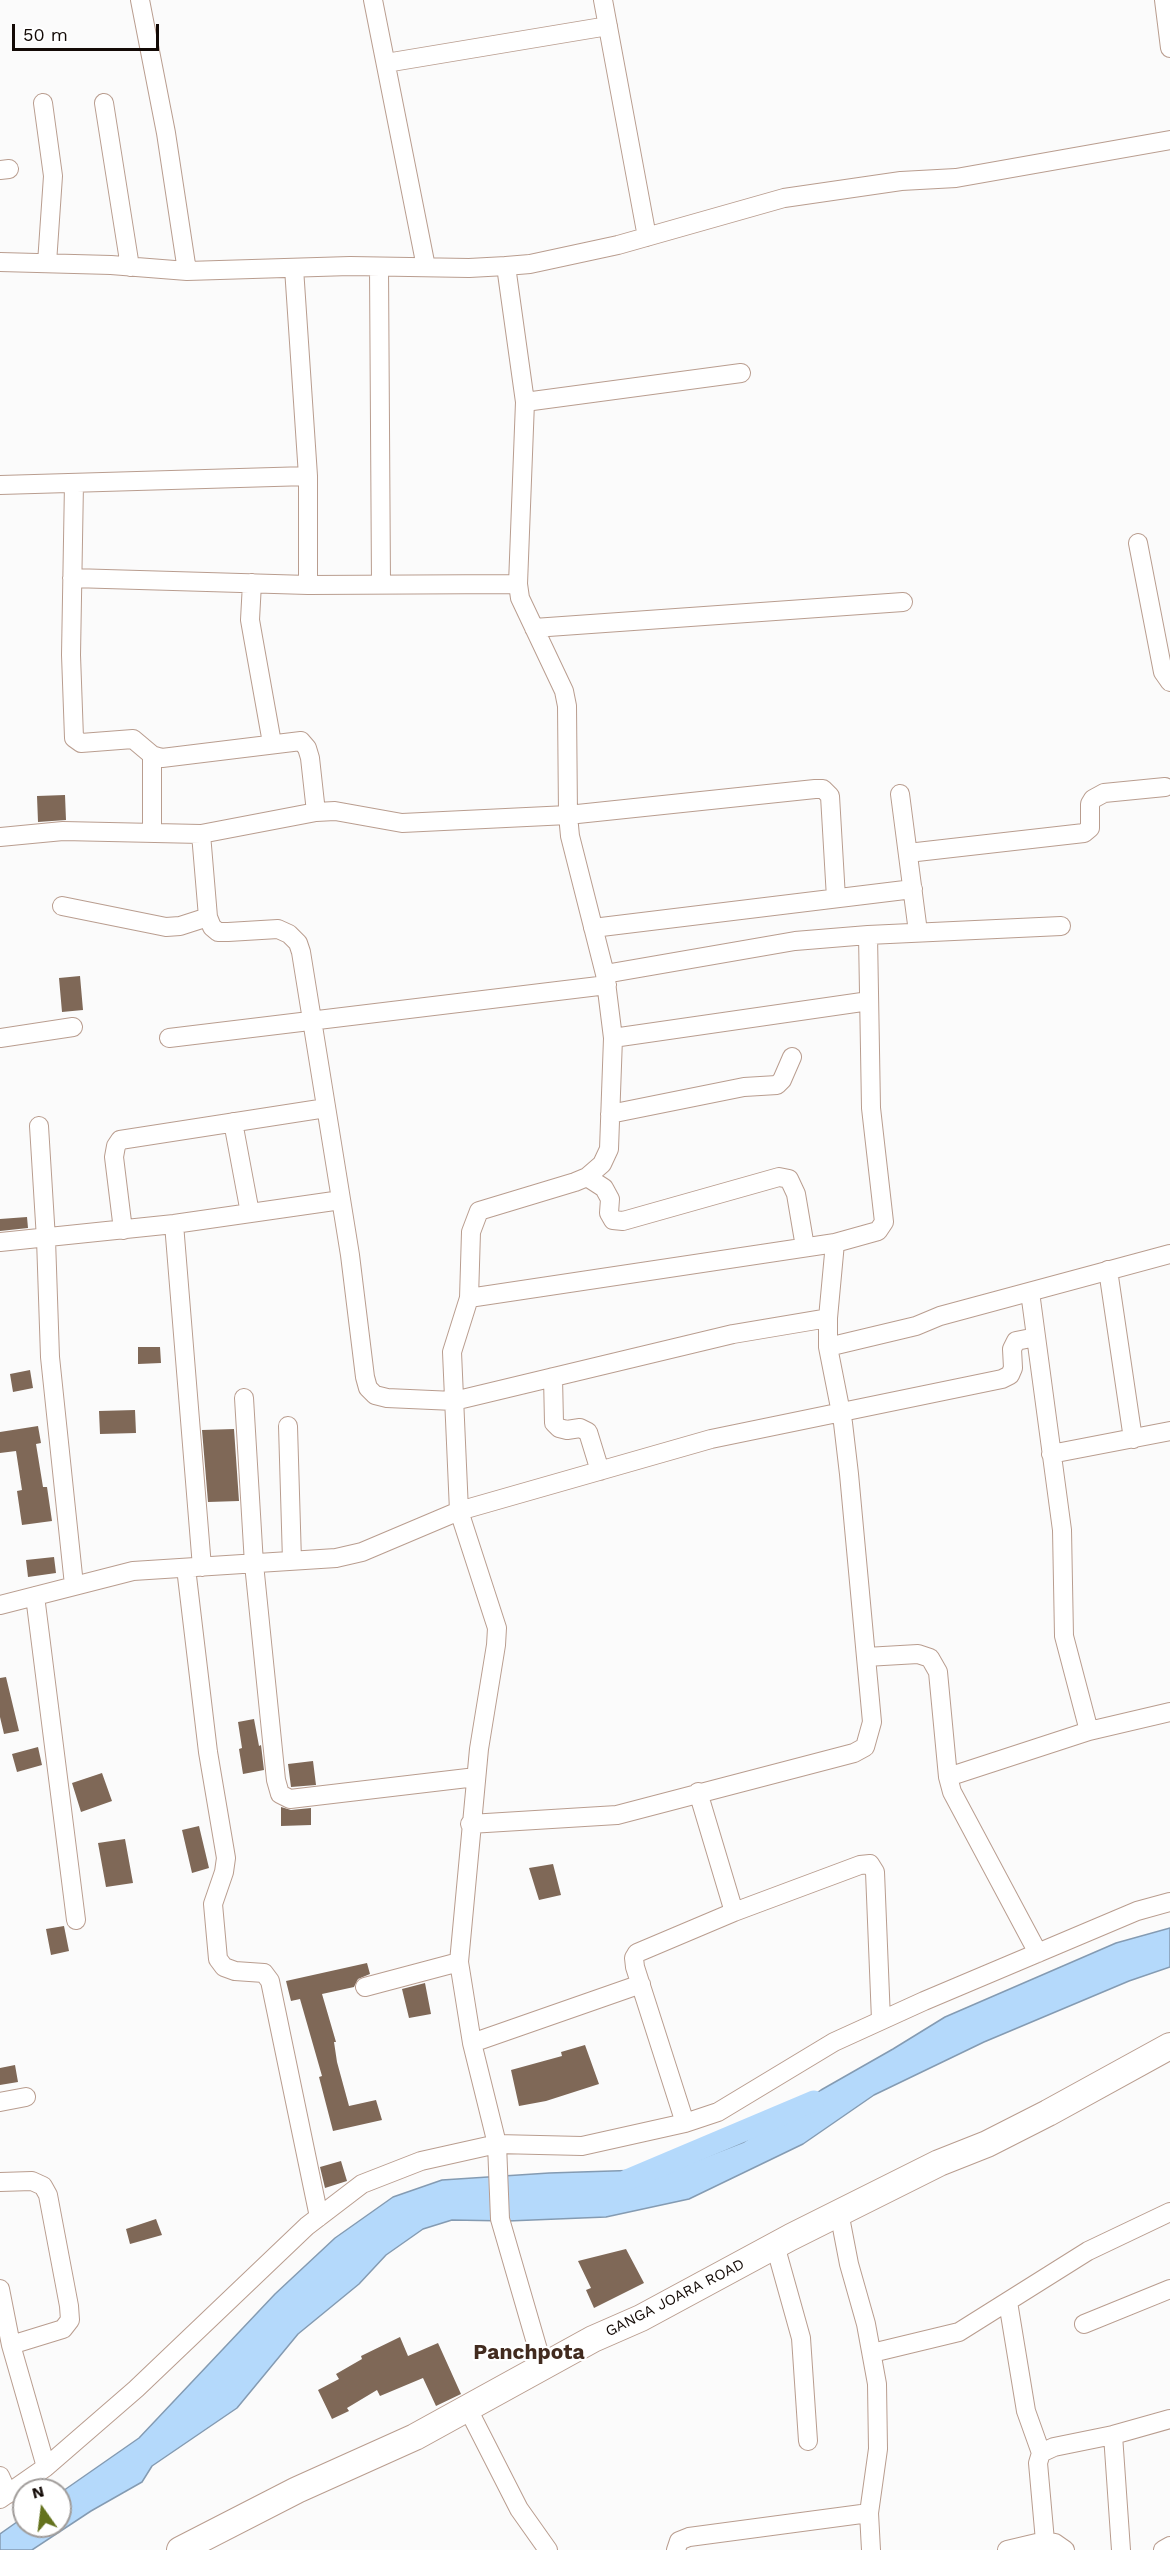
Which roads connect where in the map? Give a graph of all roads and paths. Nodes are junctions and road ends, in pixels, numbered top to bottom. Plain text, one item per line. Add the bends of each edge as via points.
1 (140, 0) edge
2 (373, 0) edge
3 (603, 0) edge
4 (1164, 0) edge
5 (608, 26) junction
6 (1170, 48) edge
7 (386, 63) junction
8 (43, 103) dead end
9 (104, 103) dead end
10 (1170, 140) edge
11 (647, 237) junction
12 (0, 262) edge
13 (47, 263) junction
14 (506, 266) junction
15 (130, 267) junction
16 (426, 267) junction
17 (294, 268) junction
18 (379, 268) junction
19 (187, 271) junction
20 (741, 373) dead end
21 (525, 402) junction
22 (308, 476) junction
23 (74, 483) junction
24 (0, 486) edge
25 (1138, 543) dead end
26 (72, 578) junction
27 (252, 583) junction
28 (518, 584) junction
29 (308, 585) junction
30 (381, 585) junction
31 (903, 602) dead end
32 (534, 628) junction
33 (1170, 682) edge
34 (272, 743) junction
35 (152, 755) junction
36 (1165, 787) dead end
37 (900, 794) dead end
38 (316, 812) junction
39 (568, 815) junction
40 (152, 834) junction
41 (201, 834) junction
42 (0, 837) edge
43 (908, 853) junction
44 (913, 889) junction
45 (836, 898) junction
46 (63, 906) dead end
47 (208, 917) junction
48 (1061, 926) dead end
49 (593, 928) junction
50 (918, 932) junction
51 (868, 935) junction
52 (606, 980) junction
53 (869, 1001) junction
54 (311, 1020) junction
55 (73, 1027) dead end
56 (0, 1038) edge
57 (170, 1038) dead end
58 (613, 1038) junction
59 (792, 1057) dead end
60 (326, 1108) junction
61 (610, 1114) junction
62 (233, 1122) junction
63 (39, 1126) dead end
64 (587, 1177) junction
65 (341, 1200) junction
66 (250, 1213) junction
67 (174, 1224) junction
68 (123, 1230) junction
69 (46, 1239) junction
70 (0, 1242) edge
71 (835, 1243) junction
72 (805, 1247) junction
73 (1170, 1254) edge
74 (1108, 1270) junction
75 (1030, 1292) junction
76 (469, 1298) junction
77 (828, 1318) junction
78 (1036, 1337) junction
79 (828, 1347) junction
80 (553, 1377) junction
81 (244, 1398) dead end
82 (454, 1401) junction
83 (841, 1413) junction
84 (288, 1426) dead end
85 (1170, 1431) edge
86 (1133, 1439) junction
87 (1051, 1454) junction
88 (600, 1471) junction
89 (459, 1511) junction
90 (292, 1561) junction
91 (254, 1564) junction
92 (194, 1568) junction
93 (74, 1585) junction
94 (35, 1596) junction
95 (0, 1605) edge
96 (866, 1657) junction
97 (1170, 1712) edge
98 (1089, 1731) junction
99 (948, 1777) junction
100 (476, 1778) junction
101 (698, 1792) junction
102 (470, 1824) junction
103 (1170, 1902) edge
104 (734, 1912) junction
105 (76, 1920) dead end
106 (1038, 1953) junction
107 (459, 1962) junction
108 (641, 1984) junction
109 (365, 1987) dead end
110 (881, 2020) junction
111 (472, 2043) junction
112 (1170, 2046) edge
113 (26, 2097) dead end
114 (0, 2102) edge
115 (685, 2123) junction
116 (498, 2151) junction
117 (0, 2182) edge
118 (839, 2212) junction
119 (1170, 2212) edge
120 (319, 2217) junction
121 (775, 2245) junction
122 (0, 2289) edge
123 (1170, 2289) edge
124 (1008, 2302) junction
125 (1084, 2324) dead end
126 (11, 2345) junction
127 (872, 2353) junction
128 (543, 2367) junction
129 (468, 2409) junction
130 (1170, 2419) edge
131 (1113, 2435) junction
132 (808, 2441) dead end
133 (1041, 2453) junction
134 (46, 2468) junction
135 (0, 2476) edge
136 (4, 2496) edge
137 (869, 2513) junction
138 (1045, 2541) junction
139 (213, 2542) edge
140 (1170, 2546) edge
141 (180, 2550) edge
142 (548, 2550) edge
143 (676, 2550) edge
144 (871, 2550) edge
145 (1007, 2550) edge
146 (1065, 2550) edge
147 (1121, 2550) edge
148 (1163, 2550) edge

1 - 19 street
2 - 7 street
3 - 5 street
4 - 6 street
5 - 7 street
5 - 11 street
7 - 16 street
8 - 13 street via 52,176
9 - 15 street
10 - 11 street via 956,177 784,198
11 - 14 street
12 - 13 street
13 - 15 street
14 - 16 street
14 - 21 street
15 - 19 street
16 - 18 street
17 - 18 street
17 - 19 street
17 - 22 street
18 - 30 street
20 - 21 street
21 - 28 street
22 - 23 street
22 - 29 street
23 - 24 street
23 - 26 street
25 - 33 street via 1163,672
26 - 27 street
26 - 35 street via 74,738 81,743 133,739
27 - 29 street
27 - 34 street via 251,628
28 - 30 street
28 - 32 street
29 - 30 street
31 - 32 street
32 - 39 street via 564,691 567,706
34 - 35 street via 171,757
34 - 38 street via 301,741 307,748
35 - 40 street
36 - 43 street via 1104,793 1093,799 1090,828 1084,833
37 - 43 street
38 - 39 street via 353,813 402,823
38 - 41 street
39 - 45 street via 824,789 830,796
39 - 49 street
40 - 41 street
40 - 42 street via 63,831
41 - 47 street
43 - 44 street
44 - 45 street
44 - 50 street
45 - 49 street
46 - 47 street via 166,927
47 - 54 street via 218,932 278,929 290,934 301,952
48 - 50 street
49 - 52 street
50 - 51 street
51 - 52 street via 795,941
51 - 53 street
52 - 54 street
52 - 58 street
53 - 58 street
53 - 71 street via 871,1108 884,1222 878,1231
54 - 57 street
54 - 60 street
55 - 56 street
58 - 61 street
59 - 61 street via 777,1085 744,1087
60 - 62 street
60 - 65 street
61 - 64 street via 609,1149 602,1164
62 - 66 street
62 - 68 street via 120,1140 114,1157
63 - 69 street
64 - 72 street via 604,1188 613,1220 623,1221 779,1177 789,1179 796,1194
64 - 76 street via 479,1211 471,1232
65 - 66 street
65 - 82 street via 368,1388 387,1398
66 - 67 street
67 - 68 street
67 - 92 street
68 - 69 street
69 - 70 street
69 - 93 street via 50,1357
71 - 72 street
71 - 77 street
72 - 76 street
73 - 74 street
74 - 75 street
74 - 86 street
75 - 78 street
75 - 79 street
76 - 82 street via 452,1352
77 - 79 street
77 - 80 street via 755,1329
78 - 83 street via 1016,1341 1012,1349 1013,1368 1002,1379
78 - 87 street
79 - 83 street
80 - 82 street
80 - 88 street via 554,1424 588,1432
81 - 91 street
82 - 89 street
83 - 88 street via 711,1439
83 - 96 street
84 - 90 street
85 - 86 street
86 - 87 street
87 - 98 street via 1062,1530 1064,1636
88 - 89 street
89 - 90 street via 362,1552
89 - 100 street via 497,1628
90 - 91 street
91 - 92 street
91 - 100 street via 280,1794 290,1798
92 - 93 street via 133,1571
92 - 120 street via 208,1752 226,1858 213,1904 218,1959 224,1967 235,1971 264,1973 270,1981
93 - 94 street
94 - 95 street
94 - 105 street
96 - 99 street via 918,1654 930,1659 938,1672
96 - 101 street via 872,1722 865,1747
97 - 98 street
98 - 99 street
99 - 106 street via 960,1810
100 - 102 street
101 - 102 street via 617,1815
101 - 104 street
102 - 107 street
103 - 106 street via 1137,1911
104 - 108 street via 637,1953 634,1958
104 - 110 street via 860,1864 870,1864 875,1872
106 - 110 street
107 - 109 street
107 - 111 street
108 - 111 street
108 - 115 street
110 - 115 street via 834,2042 717,2112
111 - 116 street
112 - 118 main road, GANGA JOARA ROAD via 987,2144
113 - 114 street
115 - 116 street via 582,2146
116 - 120 street via 421,2161 362,2184
116 - 128 street via 500,2219
117 - 126 street via 32,2181 44,2186 70,2320 63,2329
118 - 121 main road, GANGA JOARA ROAD
118 - 127 street
119 - 124 street via 1088,2251
120 - 134 street
121 - 128 main road, GANGA JOARA ROAD via 641,2319 593,2339
121 - 132 street via 801,2338
122 - 126 street
123 - 125 street
124 - 127 street via 946,2337
124 - 133 street via 1026,2411
126 - 134 street
127 - 137 street via 877,2384 878,2449
128 - 129 main road, GANGA JOARA ROAD
129 - 139 main road, GANGA JOARA ROAD via 297,2490
129 - 142 street via 519,2509
130 - 131 street
131 - 133 street
131 - 147 street
133 - 138 street via 1038,2463
134 - 136 street
135 - 136 street
137 - 143 street via 689,2537 679,2541
137 - 144 street
138 - 145 street
138 - 146 street via 1055,2542
139 - 141 main road, GANGA JOARA ROAD
140 - 148 street

